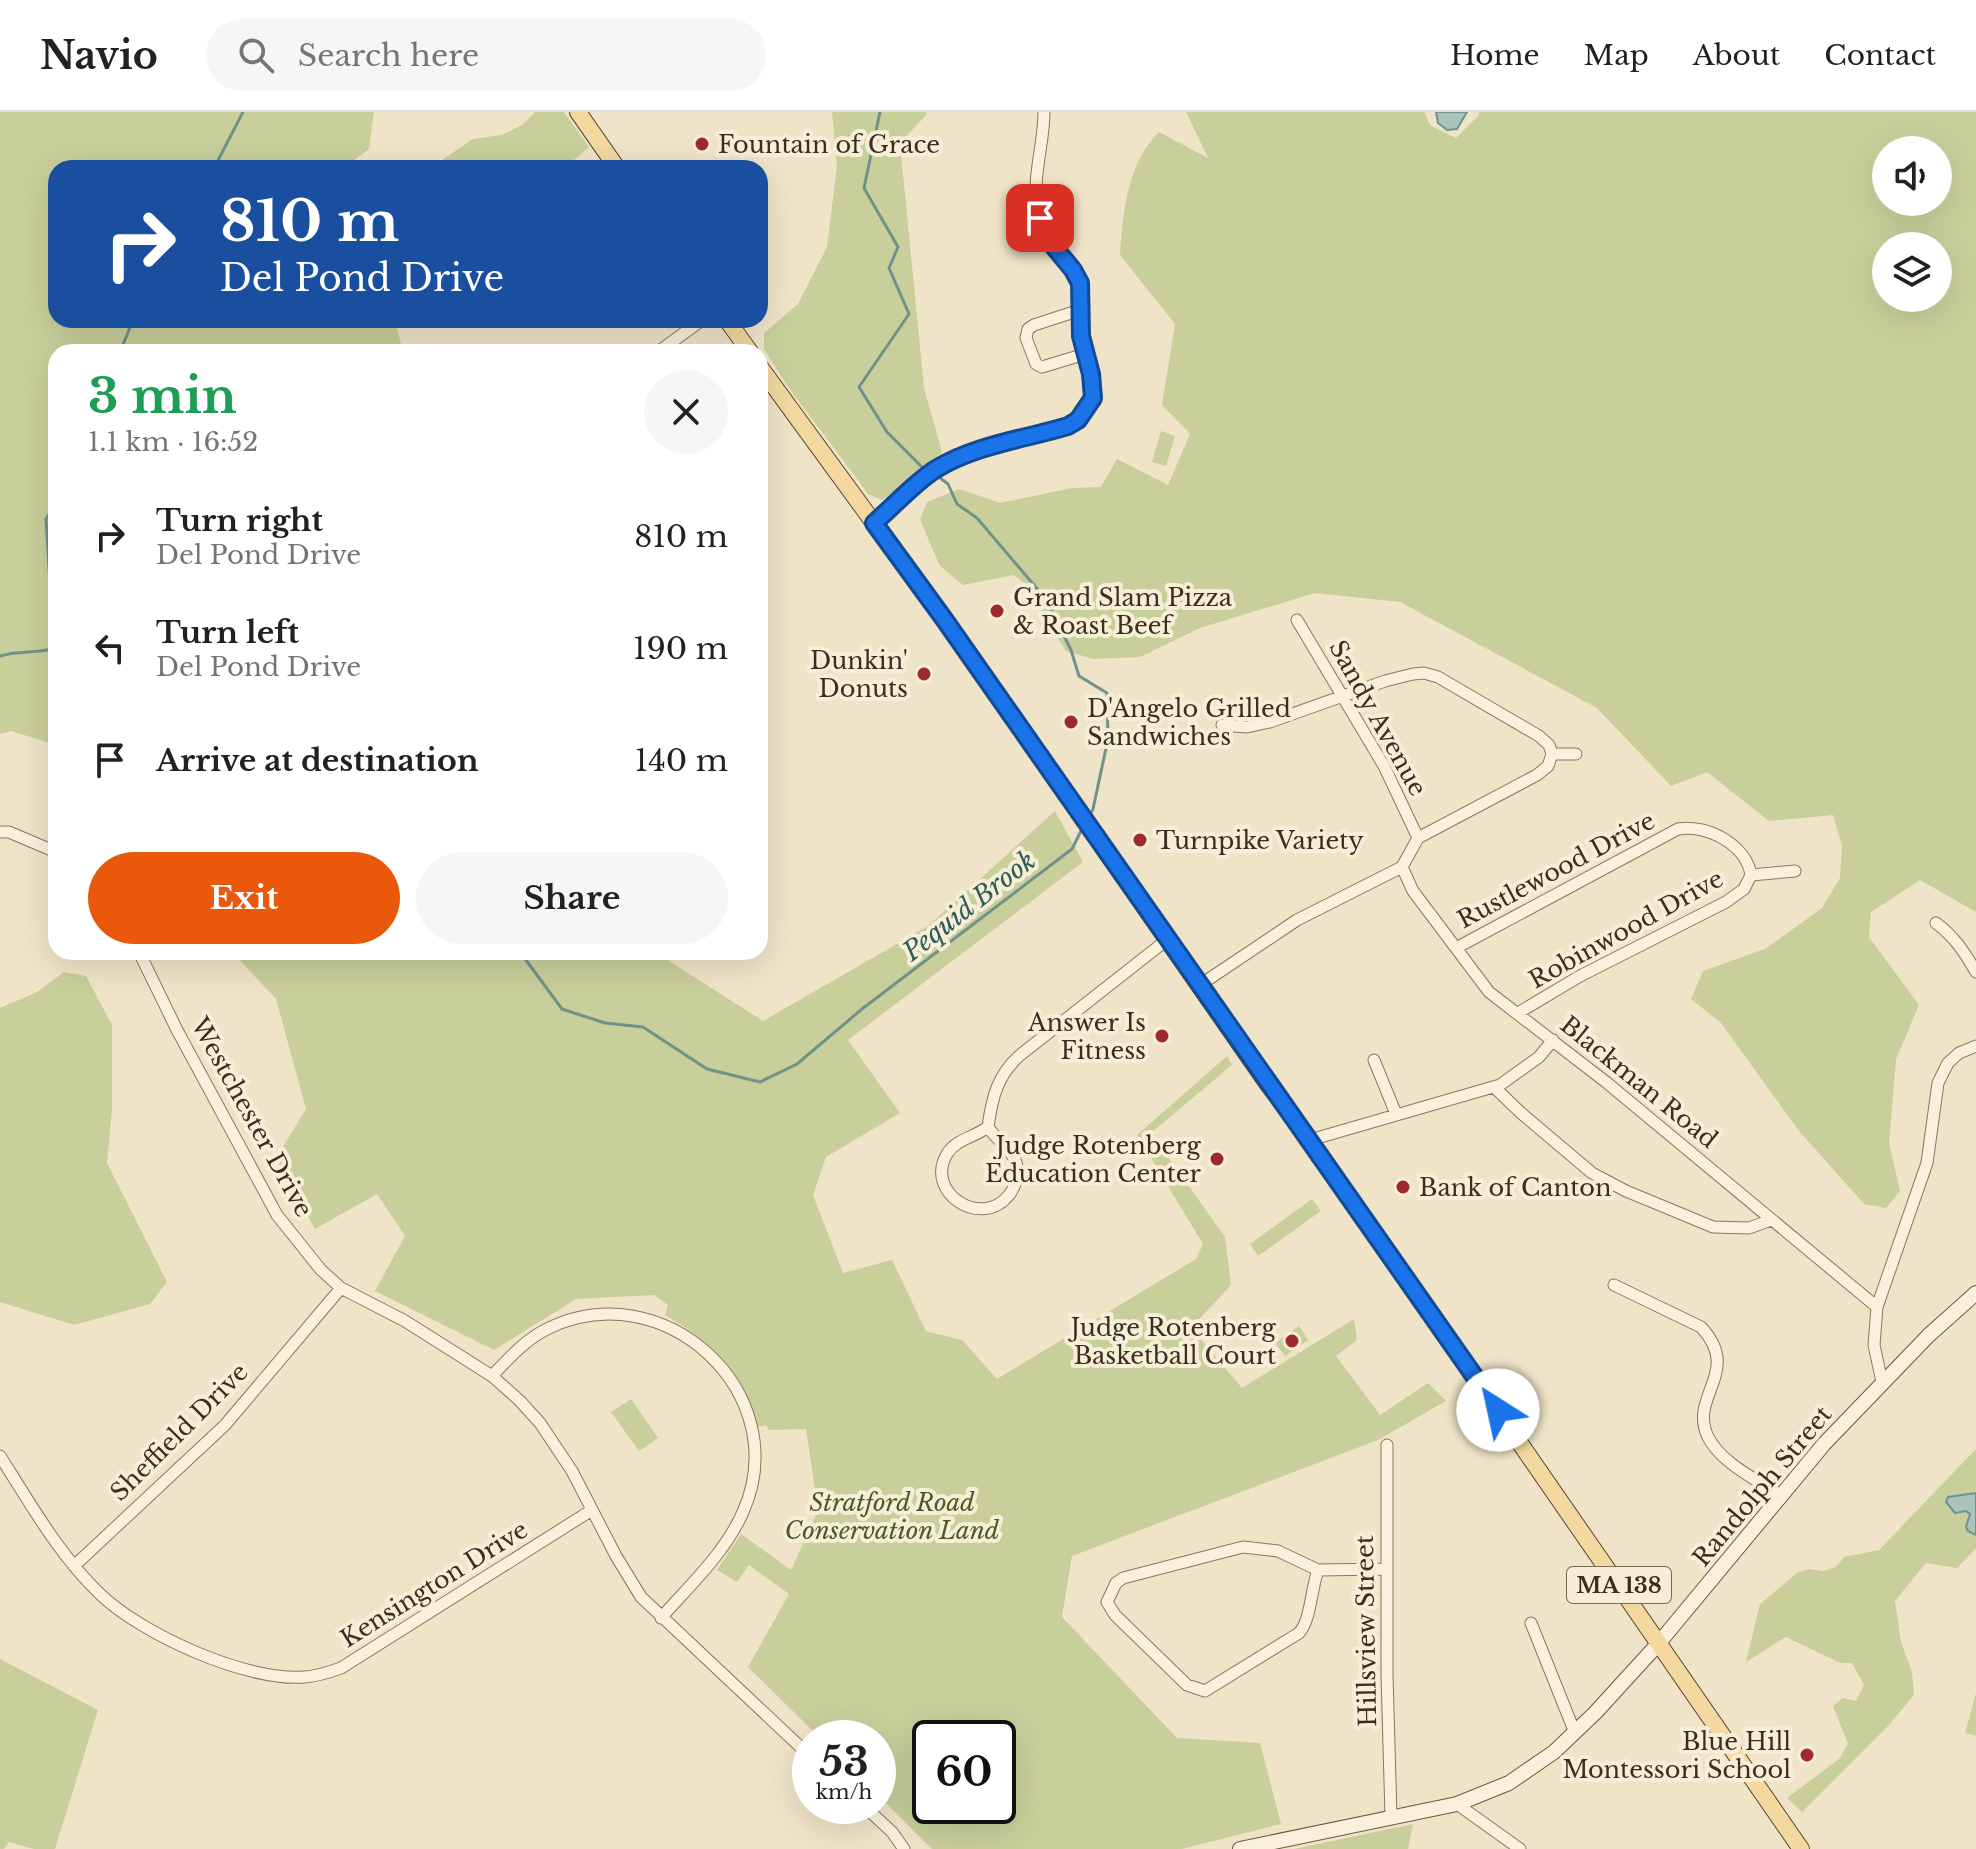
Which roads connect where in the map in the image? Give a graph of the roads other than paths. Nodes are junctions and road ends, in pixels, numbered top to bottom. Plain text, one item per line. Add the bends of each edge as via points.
1 (578, 112) edge
2 (1044, 112) edge
3 (611, 160) edge
4 (1080, 310) junction
5 (691, 328) edge
6 (669, 344) edge
7 (1085, 354) junction
8 (768, 378) edge
9 (874, 523) junction
10 (1297, 620) dead end
11 (1343, 697) junction
12 (1222, 725) dead end
13 (1552, 754) junction
14 (1576, 754) dead end
15 (0, 832) edge
16 (1418, 838) junction
17 (48, 849) edge
18 (1402, 867) junction
19 (1795, 871) dead end
20 (1751, 875) junction
21 (1936, 923) dead end
22 (1168, 939) junction
23 (1456, 948) junction
24 (143, 960) edge
25 (1976, 972) edge
26 (1200, 985) junction
27 (1518, 1013) junction
28 (1553, 1040) junction
29 (1976, 1046) edge
30 (1374, 1060) dead end
31 (1494, 1087) junction
32 (1396, 1114) junction
33 (988, 1127) junction
34 (1310, 1140) junction
35 (1771, 1220) junction
36 (1614, 1285) dead end
37 (341, 1288) junction
38 (1976, 1293) edge
39 (1877, 1307) junction
40 (492, 1376) junction
41 (1882, 1382) junction
42 (1387, 1445) dead end
43 (0, 1456) edge
44 (1780, 1495) junction
45 (592, 1510) junction
46 (74, 1566) junction
47 (1386, 1569) junction
48 (1318, 1570) junction
49 (661, 1618) junction
50 (1531, 1623) dead end
51 (1658, 1644) junction
52 (1575, 1733) junction
53 (792, 1739) edge
54 (1457, 1804) junction
55 (1391, 1816) junction
56 (883, 1824) edge
57 (904, 1849) edge
58 (1240, 1849) edge
59 (1520, 1849) edge
60 (1801, 1849) edge

1 - 3 main road
2 - 4 street via 1036,179 1040,218 1050,242 1080,283
4 - 7 street
4 - 7 street via 1034,325 1026,338 1042,367
5 - 6 street
7 - 9 street via 1093,398 1078,420 945,464
8 - 9 main road, MA 138
9 - 22 main road, MA 138
10 - 11 street, Sandy Avenue
11 - 12 street via 1270,722
11 - 13 street via 1424,673 1539,736
11 - 16 street, Sandy Avenue
13 - 14 street
13 - 16 street via 1537,775
15 - 17 street
16 - 18 street
18 - 23 street, Blackman Road via 1413,891
18 - 26 street via 1297,920
19 - 20 street, Robinwood Drive
20 - 23 street, Rustlewood Drive via 1745,858 1731,844 1705,829 1678,829
20 - 27 street, Robinwood Drive via 1744,889 1726,902
21 - 25 street
22 - 26 main road, MA 138
22 - 33 street via 1011,1063 996,1088
23 - 27 street, Blackman Road via 1489,992
24 - 37 street, Westchester Drive via 277,1215
26 - 34 main road, MA 138
27 - 28 street, Blackman Road
28 - 31 street via 1539,1057
28 - 35 street, Blackman Road
29 - 39 street via 1959,1053 1938,1083 1927,1163
30 - 32 street
31 - 32 street
31 - 35 street via 1592,1173 1626,1191 1713,1227 1749,1228
32 - 34 street
33 - 33 street via 954,1145 944,1163 944,1181 952,1197 976,1210 1006,1199 1018,1174 1013,1155
34 - 51 main road, MA 138
35 - 39 street, Blackman Road
36 - 44 street via 1701,1327 1712,1339 1719,1359 1703,1413 1709,1438 1731,1461
37 - 40 street, Westchester Drive
37 - 46 street, Sheffield Drive via 225,1425
38 - 41 main road, Randolph Street
39 - 41 street via 1874,1345
40 - 45 street, Westchester Drive via 540,1423
40 - 49 street via 530,1339 572,1319 598,1314 670,1327 690,1337 724,1371 749,1423 751,1484 730,1535
41 - 44 main road, Randolph Street
42 - 47 street, Hillsview Street
43 - 46 street, Kensington Drive
44 - 51 main road, Randolph Street
45 - 46 street, Kensington Drive via 363,1656 305,1677 245,1670 180,1644 131,1619
45 - 49 street, Westchester Drive via 632,1584
47 - 48 street
47 - 55 street, Hillsview Street
48 - 48 street via 1306,1625 1299,1633 1205,1691 1187,1685 1107,1602 1123,1578 1243,1547 1278,1551
49 - 53 street, Westchester Drive
50 - 52 street
51 - 52 main road, Randolph Street
51 - 60 main road, MA 138
52 - 54 main road, Randolph Street via 1509,1783
54 - 55 main road, Randolph Street
54 - 59 street
55 - 58 main road, Randolph Street
56 - 57 street

